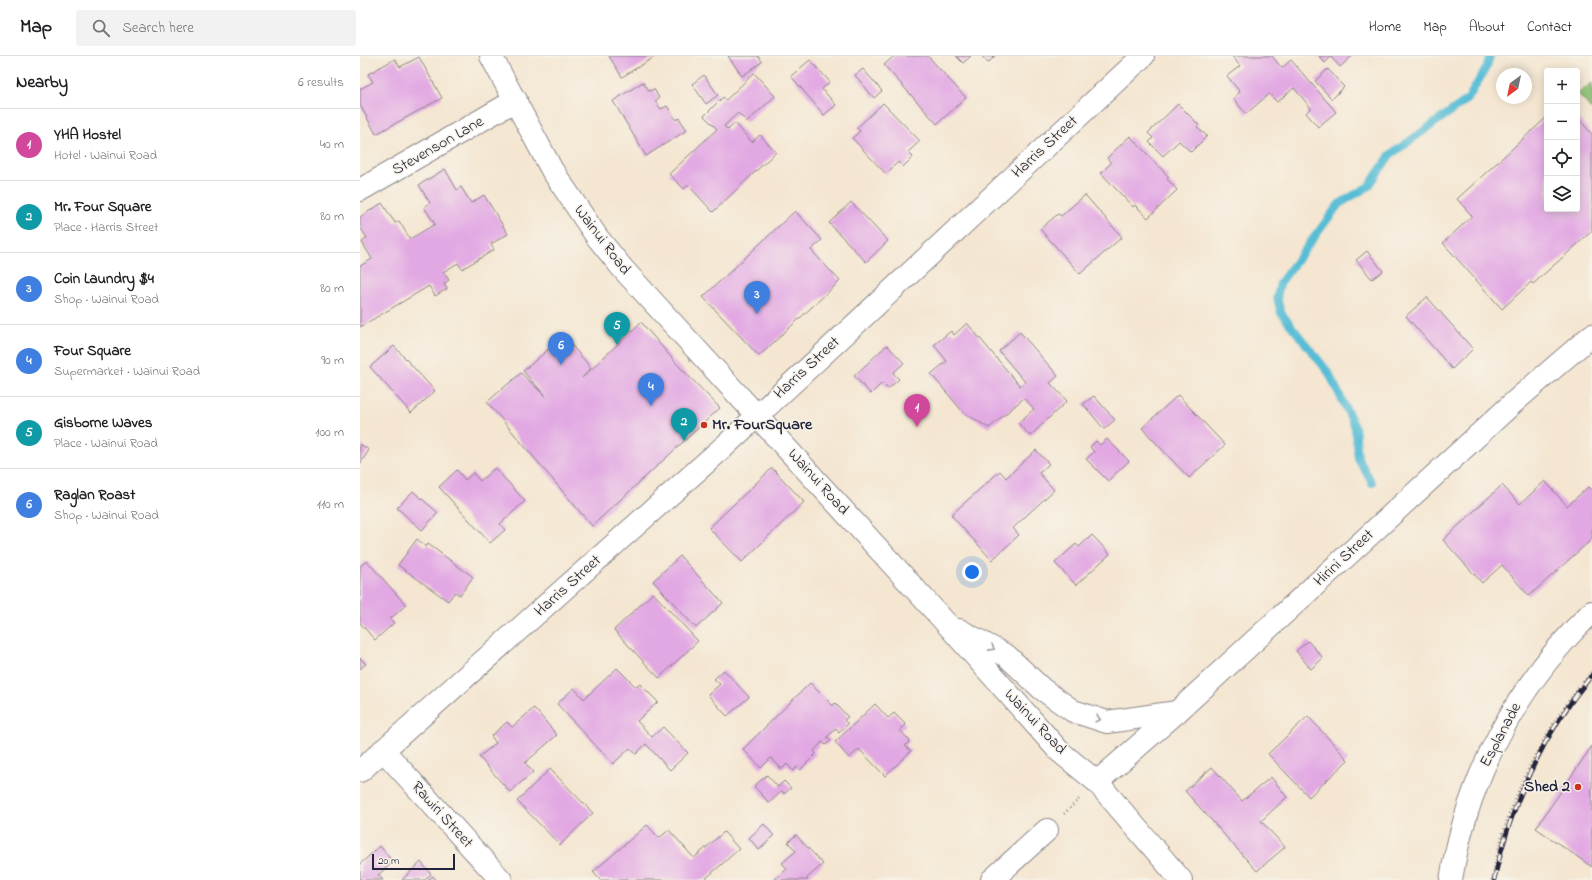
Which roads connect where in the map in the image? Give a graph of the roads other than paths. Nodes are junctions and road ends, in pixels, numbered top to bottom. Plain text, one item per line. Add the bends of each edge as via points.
1 (491, 56) edge
2 (1143, 56) edge
3 (516, 100) junction
4 (360, 190) edge
5 (1592, 335) edge
6 (756, 415) junction
7 (1592, 612) edge
8 (946, 623) junction
9 (1177, 712) junction
10 (383, 750) junction
11 (360, 771) edge
12 (1097, 782) junction
13 (1047, 830) road end
14 (501, 880) edge
15 (992, 880) edge
16 (1181, 880) edge
17 (1451, 880) edge

1 - 3 main road, Wainui Road
2 - 6 main road, Harris Street
3 - 4 main road, Stevenson Lane
3 - 6 main road, Wainui Road via 552,170 597,237
5 - 9 main road, Hirini Street via 1513,403
6 - 8 main road, Wainui Road
6 - 10 main road, Harris Street
7 - 17 main road, Esplanade via 1553,654 1524,692 1498,735 1472,793 1456,850
8 -> 9 main road via 1007,656 1042,689 1073,711 1107,722
8 - 12 main road, Wainui Road via 1059,751
9 - 12 main road, Hirini Street
10 - 11 main road, Harris Street
10 - 14 main road, Rawiri Street
12 - 16 main road, Wainui Road
13 - 15 main road

